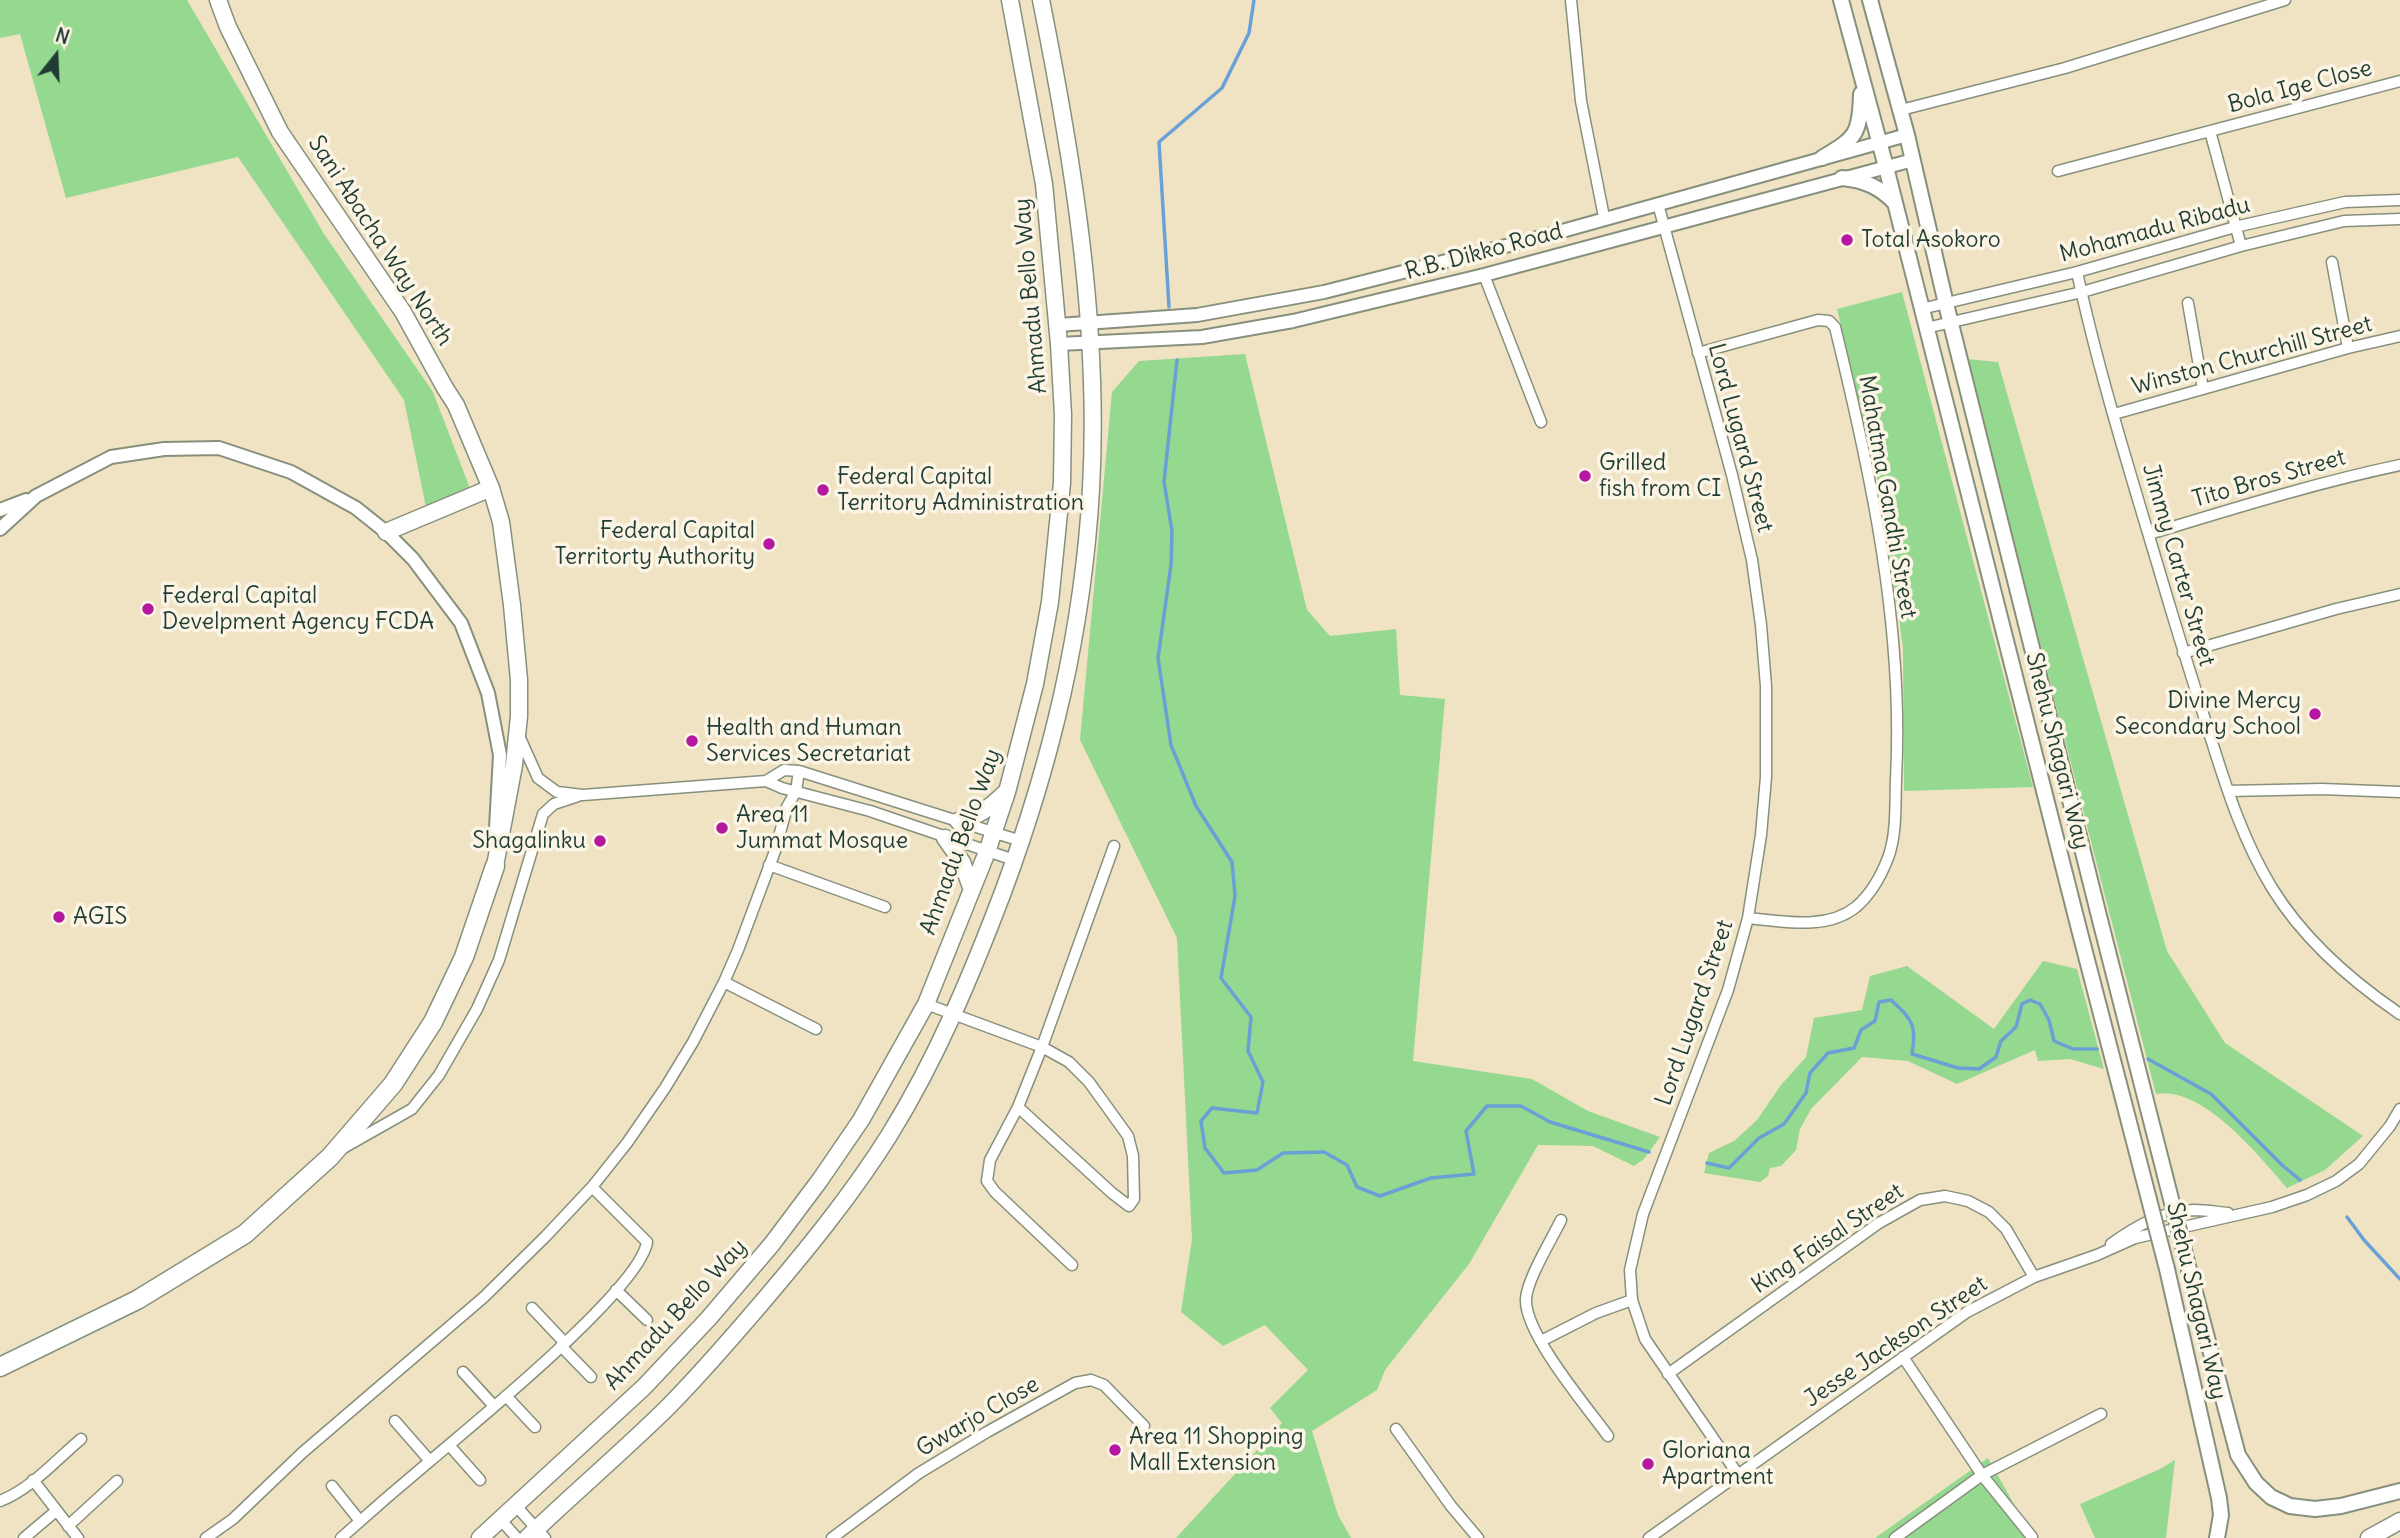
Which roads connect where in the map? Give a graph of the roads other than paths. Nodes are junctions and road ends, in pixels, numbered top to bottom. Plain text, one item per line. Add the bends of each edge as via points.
1 (218, 0) edge
2 (1010, 0) edge
3 (1041, 0) edge
4 (1571, 0) edge
5 (1840, 0) edge
6 (1870, 0) edge
7 (2285, 0) edge
8 (1862, 79) junction
9 (2400, 81) edge
10 (1901, 110) junction
11 (2210, 131) junction
12 (1907, 135) junction
13 (1879, 142) junction
14 (1822, 158) junction
15 (1913, 160) junction
16 (1886, 167) junction
17 (2058, 170) dead end
18 (1842, 178) junction
19 (2400, 200) edge
20 (1895, 203) junction
21 (1658, 204) junction
22 (1604, 217) junction
23 (2400, 219) edge
24 (1665, 225) junction
25 (2235, 227) junction
26 (2241, 246) junction
27 (2332, 262) dead end
28 (2077, 272) junction
29 (1484, 275) junction
30 (2082, 292) junction
31 (2188, 303) dead end
32 (1946, 304) junction
33 (1921, 309) junction
34 (1089, 322) junction
35 (1951, 324) junction
36 (1058, 325) junction
37 (1926, 328) junction
38 (2400, 336) edge
39 (1090, 343) junction
40 (1059, 344) junction
41 (2348, 348) junction
42 (1698, 353) junction
43 (2203, 389) junction
44 (2114, 414) junction
45 (1541, 422) dead end
46 (2400, 465) edge
47 (491, 488) junction
48 (36, 496) junction
49 (0, 510) edge
50 (0, 529) edge
51 (386, 532) junction
52 (2149, 534) junction
53 (2400, 594) edge
54 (2183, 653) junction
55 (517, 729) junction
56 (784, 769) junction
57 (799, 771) junction
58 (765, 780) junction
59 (782, 788) junction
60 (796, 791) junction
61 (2228, 791) junction
62 (1007, 792) junction
63 (2400, 792) edge
64 (583, 795) junction
65 (787, 807) junction
66 (958, 821) junction
67 (994, 832) junction
68 (945, 838) junction
69 (1021, 841) junction
70 (1114, 846) dead end
71 (987, 852) junction
72 (1014, 860) junction
73 (769, 865) junction
74 (495, 866) junction
75 (972, 891) junction
76 (885, 907) dead end
77 (1748, 918) junction
78 (723, 982) junction
79 (926, 1004) junction
80 (2400, 1014) edge
81 (954, 1015) junction
82 (817, 1029) dead end
83 (1042, 1048) junction
84 (1018, 1107) junction
85 (2400, 1109) edge
86 (330, 1157) junction
87 (592, 1187) junction
88 (1561, 1220) dead end
89 (1072, 1265) dead end
90 (2034, 1277) junction
91 (616, 1290) junction
92 (1632, 1300) junction
93 (532, 1308) dead end
94 (647, 1320) dead end
95 (1541, 1341) junction
96 (563, 1345) junction
97 (1903, 1357) junction
98 (0, 1365) edge
99 (463, 1372) dead end
100 (1668, 1374) junction
101 (591, 1377) dead end
102 (506, 1396) junction
103 (494, 1406) junction
104 (2101, 1414) dead end
105 (395, 1421) dead end
106 (1144, 1426) dead end
107 (535, 1427) dead end
108 (1396, 1429) dead end
109 (1608, 1436) dead end
110 (81, 1439) dead end
111 (449, 1445) junction
112 (430, 1461) junction
113 (1737, 1473) junction
114 (1982, 1475) junction
115 (33, 1480) junction
116 (480, 1480) dead end
117 (117, 1482) dead end
118 (332, 1486) dead end
119 (2400, 1491) edge
120 (0, 1501) edge
121 (516, 1506) junction
122 (56, 1511) junction
123 (501, 1520) junction
124 (360, 1521) junction
125 (2400, 1521) edge
126 (68, 1526) junction
127 (536, 1535) edge
128 (212, 1537) edge
129 (2032, 1537) edge
130 (24, 1538) edge
131 (78, 1538) edge
132 (341, 1538) edge
133 (480, 1538) edge
134 (517, 1538) edge
135 (832, 1538) edge
136 (1478, 1538) edge
137 (1648, 1538) edge
138 (1895, 1538) edge
139 (2217, 1538) edge
140 (2369, 1538) edge

1 - 47 main road, Sani Abacha Way North via 280,132 403,312 456,405
2 - 36 main road, Ahmadu Bello Way via 1044,184
3 - 34 main road via 1074,185
4 - 22 street via 1581,101
5 - 8 main road, Shehu Shagari Way
6 - 10 main road, Shehu Shagari Way
7 - 10 street via 2065,68
8 - 13 main road, Shehu Shagari Way
8 - 14 main road via 1857,130 1845,146
9 - 11 street, Bola Ige Close
10 - 12 main road, Shehu Shagari Way
11 - 17 street, Bola Ige Close
11 - 25 street, Bola Ige Close
12 - 13 street, R.B. Dikko Road
12 - 15 main road, Shehu Shagari Way
13 - 14 street, R.B. Dikko Road
13 - 16 main road, Shehu Shagari Way
14 - 21 street, R.B. Dikko Road
15 - 16 street, R.B. Dikko Road
15 - 32 main road, Shehu Shagari Way
16 - 18 street, R.B. Dikko Road
16 - 20 main road, Shehu Shagari Way
18 - 20 main road via 1876,187
18 - 24 street, R.B. Dikko Road
19 - 25 street, Mohamadu Ribadu via 2345,202
20 - 33 main road, Shehu Shagari Way
21 - 22 street, R.B. Dikko Road
21 - 24 street, Lord Lugard Street
22 - 34 street, R.B. Dikko Road via 1324,292 1197,315
23 - 26 street, Mohamadu Ribadu via 2344,222
24 - 29 street, R.B. Dikko Road
24 - 42 street, Lord Lugard Street
25 - 26 street, Bola Ige Close
25 - 28 street, Mohamadu Ribadu
26 - 30 street, Mohamadu Ribadu
27 - 41 street
28 - 30 street, Jimmy Carter Street
28 - 32 street, Mohamadu Ribadu
29 - 39 street, R.B. Dikko Road via 1305,318 1202,337
29 - 45 street
30 - 35 street, Mohamadu Ribadu
30 - 44 street, Jimmy Carter Street
31 - 43 street
32 - 33 street, Mohamadu Ribadu
32 - 35 main road, Shehu Shagari Way
33 - 37 main road, Shehu Shagari Way
34 - 36 street, R.B. Dikko Road
34 - 39 main road
35 - 37 street, Mohamadu Ribadu
35 - 119 main road, Shehu Shagari Way, bridge via 2238,1455 2256,1483 2290,1506 2341,1506
36 - 40 main road, Ahmadu Bello Way
37 - 139 main road, Shehu Shagari Way, bridge via 2167,1269 2219,1498
38 - 41 street, Winston Churchill Street
39 - 40 street, R.B. Dikko Road
39 - 69 main road via 1091,488 1079,609 1052,743
40 - 62 main road, Ahmadu Bello Way via 1063,415 1059,532 1035,684
41 - 43 street, Winston Churchill Street
42 - 77 street, Lord Lugard Street via 1744,523 1761,625 1766,777
42 - 77 street, Mahatma Gandhi Street via 1818,320 1835,327 1884,563 1894,666 1898,718 1895,819 1888,858 1876,882 1866,897 1838,917 1816,922
43 - 44 street, Winston Churchill Street
44 - 52 street, Jimmy Carter Street
46 - 52 street, Tito Bros Street
47 - 51 main road
47 - 55 main road, Sani Abacha Way North via 501,522 512,605 519,680
48 - 49 street
48 - 50 street
48 - 51 street via 111,457 164,449 219,448 291,472 356,508
51 - 74 street via 413,559 461,623 488,693 500,755
52 - 54 street, Jimmy Carter Street
53 - 54 street
54 - 61 street, Jimmy Carter Street
55 - 64 street via 538,778 558,792
55 - 74 main road, Sani Abacha Way North
56 - 57 street
56 - 58 street
56 - 59 street
57 - 60 street
57 - 66 street
58 - 59 street
58 - 64 street
59 - 60 street
59 - 65 street
60 - 65 street
60 - 68 street via 870,810
61 - 63 street
61 - 80 street, Jimmy Carter Street via 2255,857 2299,926 2333,962
62 - 66 main road via 986,810
62 - 67 main road, Ahmadu Bello Way
64 - 86 street via 554,804 543,814 499,960 439,1075 412,1109
65 - 73 street
66 - 67 street
67 - 69 street
67 - 71 main road, Ahmadu Bello Way
68 - 71 street
68 - 75 main road via 962,862
69 - 72 main road
70 - 83 street
71 - 72 street
71 - 75 main road, Ahmadu Bello Way
72 - 81 main road
73 - 76 street
73 - 78 street
74 - 86 highway, Sani Abacha Way North via 464,957 433,1022 393,1084
75 - 79 main road, Ahmadu Bello Way
77 - 92 street, Lord Lugard Street via 1728,990 1643,1214 1630,1270
78 - 82 street
78 - 87 street via 665,1088
79 - 81 street
79 - 121 main road, Ahmadu Bello Way via 861,1120 772,1244 644,1387
81 - 83 street
81 - 127 main road via 889,1135 795,1264 667,1407
83 - 84 street
83 - 84 street via 1069,1062 1089,1082 1128,1136 1134,1199 1129,1206
84 - 89 street via 990,1160 986,1181
85 - 90 street, Jesse Jackson Street via 2359,1164 2307,1195 2235,1214 2194,1210 2164,1216 2136,1226 2097,1255
86 - 98 highway, Sani Abacha Way North via 245,1234 137,1300
87 - 91 street via 647,1242 628,1278
87 - 128 street via 484,1297
88 - 95 street via 1526,1298 1527,1312
90 - 97 street, Jesse Jackson Street via 1967,1312
90 - 100 street, King Faisal Street via 2006,1229 1989,1212 1945,1196 1920,1200 1878,1223
91 - 94 street
91 - 96 street
92 - 95 street
92 - 100 street, Lord Lugard Street via 1645,1339
93 - 96 street
95 - 109 street
96 - 101 street
96 - 102 street
97 - 113 street, Jesse Jackson Street
97 - 114 street
99 - 103 street
100 - 113 street, Lord Lugard Street
102 - 103 street
102 - 107 street
103 - 111 street
104 - 114 street
105 - 112 street
106 - 135 street, Gwarjo Close via 1104,1385 1091,1380 1075,1383 919,1473
108 - 136 street
110 - 115 street
111 - 112 street
111 - 116 street
112 - 124 street
113 - 137 street, Jesse Jackson Street
114 - 129 street
114 - 138 street
115 - 120 street
115 - 122 street
117 - 126 street
118 - 124 street
121 - 123 main road, Ahmadu Bello Way
121 - 127 street
122 - 126 street
122 - 130 street
123 - 133 main road, Ahmadu Bello Way
123 - 134 street
124 - 132 street
125 - 140 main road
126 - 131 street

